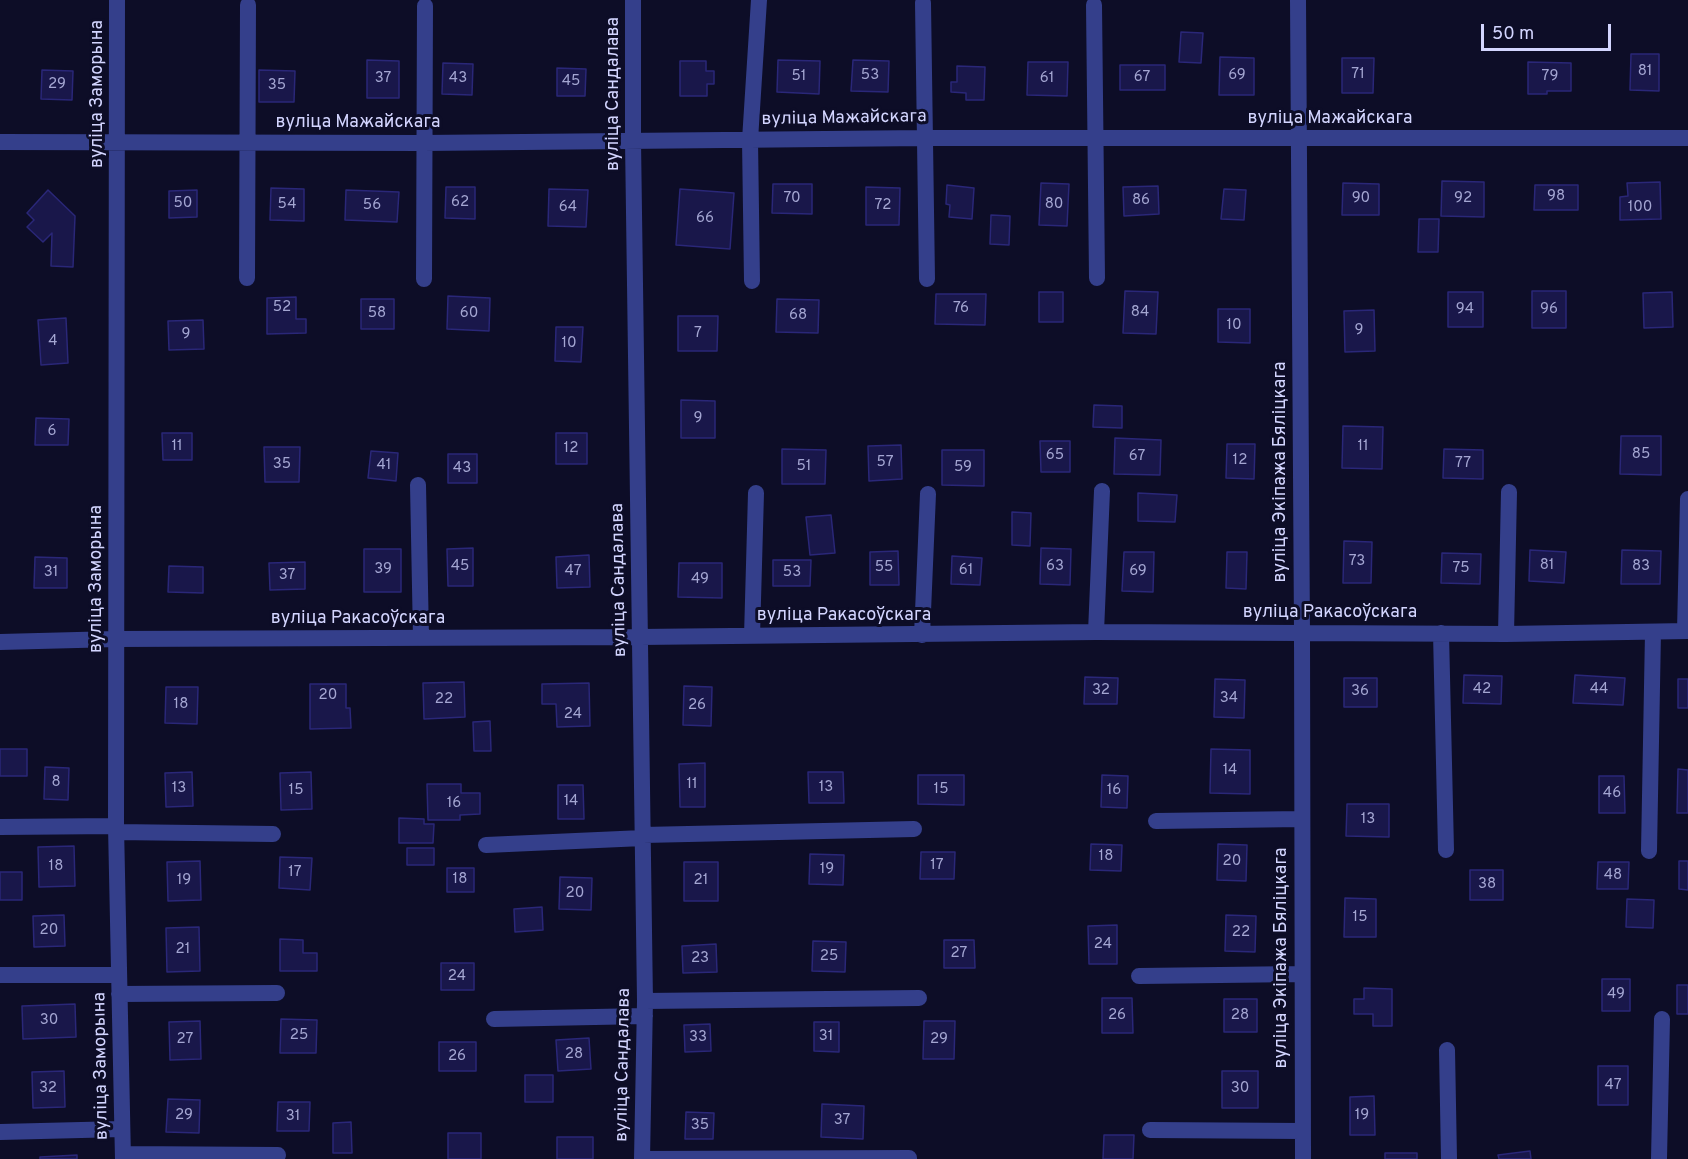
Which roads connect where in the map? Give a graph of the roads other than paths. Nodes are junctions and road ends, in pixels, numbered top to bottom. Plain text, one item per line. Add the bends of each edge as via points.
1 (117, 0) edge
2 (633, 0) edge
3 (759, 0) edge
4 (1298, 0) edge
5 (923, 3) dead end
6 (248, 5) dead end
7 (1094, 5) dead end
8 (425, 6) dead end
9 (925, 138) junction
10 (1095, 138) junction
11 (1300, 138) junction
12 (1688, 138) edge
13 (750, 140) junction
14 (118, 141) junction
15 (633, 141) junction
16 (0, 142) edge
17 (247, 142) junction
18 (423, 143) junction
19 (247, 278) dead end
20 (1097, 278) dead end
21 (424, 279) dead end
22 (927, 279) dead end
23 (752, 281) dead end
24 (418, 485) dead end
25 (1102, 491) dead end
26 (1509, 492) dead end
27 (756, 493) dead end
28 (928, 494) dead end
29 (1688, 499) edge
30 (1302, 631) junction
31 (1686, 631) edge
32 (1096, 632) junction
33 (1653, 632) junction
34 (1441, 633) junction
35 (1506, 634) junction
36 (922, 635) junction
37 (752, 636) junction
38 (640, 637) junction
39 (421, 638) junction
40 (116, 639) junction
41 (0, 642) edge
42 (1301, 819) junction
43 (1156, 821) dead end
44 (0, 826) edge
45 (116, 829) junction
46 (914, 829) dead end
47 (273, 834) dead end
48 (643, 837) junction
49 (486, 845) dead end
50 (1446, 850) dead end
51 (1649, 851) dead end
52 (1301, 974) junction
53 (0, 975) edge
54 (119, 975) junction
55 (1139, 976) dead end
56 (277, 993) dead end
57 (119, 994) junction
58 (919, 998) dead end
59 (645, 1008) junction
60 (494, 1019) dead end
61 (1662, 1019) dead end
62 (1447, 1050) dead end
63 (122, 1129) junction
64 (1150, 1130) dead end
65 (1302, 1131) junction
66 (0, 1132) edge
67 (278, 1155) dead end
68 (123, 1157) edge
69 (909, 1158) edge
70 (642, 1159) edge
71 (1302, 1159) edge
72 (1449, 1159) edge
73 (1659, 1159) edge

1 - 14 street, вуліца Заморына
2 - 15 street, вуліца Сандалава
3 - 13 street
4 - 11 street, вуліца Экіпажа Бяліцкага
5 - 9 street
6 - 17 street
7 - 10 street
8 - 18 street
9 - 10 street, вуліца Мажайскага
9 - 13 street, вуліца Мажайскага
9 - 22 street
10 - 11 street, вуліца Мажайскага
10 - 20 street
11 - 12 street, вуліца Мажайскага
11 - 30 street, вуліца Экіпажа Бяліцкага
13 - 15 street, вуліца Мажайскага
13 - 23 street
14 - 16 street, вуліца Мажайскага
14 - 17 street, вуліца Мажайскага
14 - 40 street, вуліца Заморына
15 - 18 street, вуліца Мажайскага
15 - 38 street, вуліца Сандалава
17 - 18 street, вуліца Мажайскага
17 - 19 street
18 - 21 street
24 - 39 street
25 - 32 street
26 - 35 street
27 - 37 street
28 - 36 street
29 - 31 street
30 - 32 street, вуліца Ракасоўскага
30 - 34 street, вуліца Ракасоўскага
30 - 42 street, вуліца Экіпажа Бяліцкага
31 - 33 street, вуліца Ракасоўскага
32 - 36 street, вуліца Ракасоўскага
33 - 35 street, вуліца Ракасоўскага
33 - 51 street
34 - 35 street, вуліца Ракасоўскага
34 - 50 street
36 - 37 street, вуліца Ракасоўскага
37 - 38 street, вуліца Ракасоўскага
38 - 39 street, вуліца Ракасоўскага
38 - 48 street, вуліца Сандалава
39 - 40 street, вуліца Ракасоўскага
40 - 41 street, вуліца Ракасоўскага
40 - 45 street, вуліца Заморына
42 - 43 street
42 - 52 street, вуліца Экіпажа Бяліцкага
44 - 45 street
45 - 47 street
45 - 54 street, вуліца Заморына
46 - 48 street
48 - 49 street
48 - 59 street, вуліца Сандалава
52 - 55 street
52 - 65 street, вуліца Экіпажа Бяліцкага
53 - 54 street
54 - 57 street, вуліца Заморына
56 - 57 street
57 - 63 street, вуліца Заморына
58 - 59 street
59 - 60 street
59 - 70 street, вуліца Сандалава
61 - 73 street
62 - 72 street
63 - 66 street
63 - 68 street, вуліца Заморына
64 - 65 street
65 - 71 street, вуліца Экіпажа Бяліцкага
67 - 68 street
69 - 70 street

